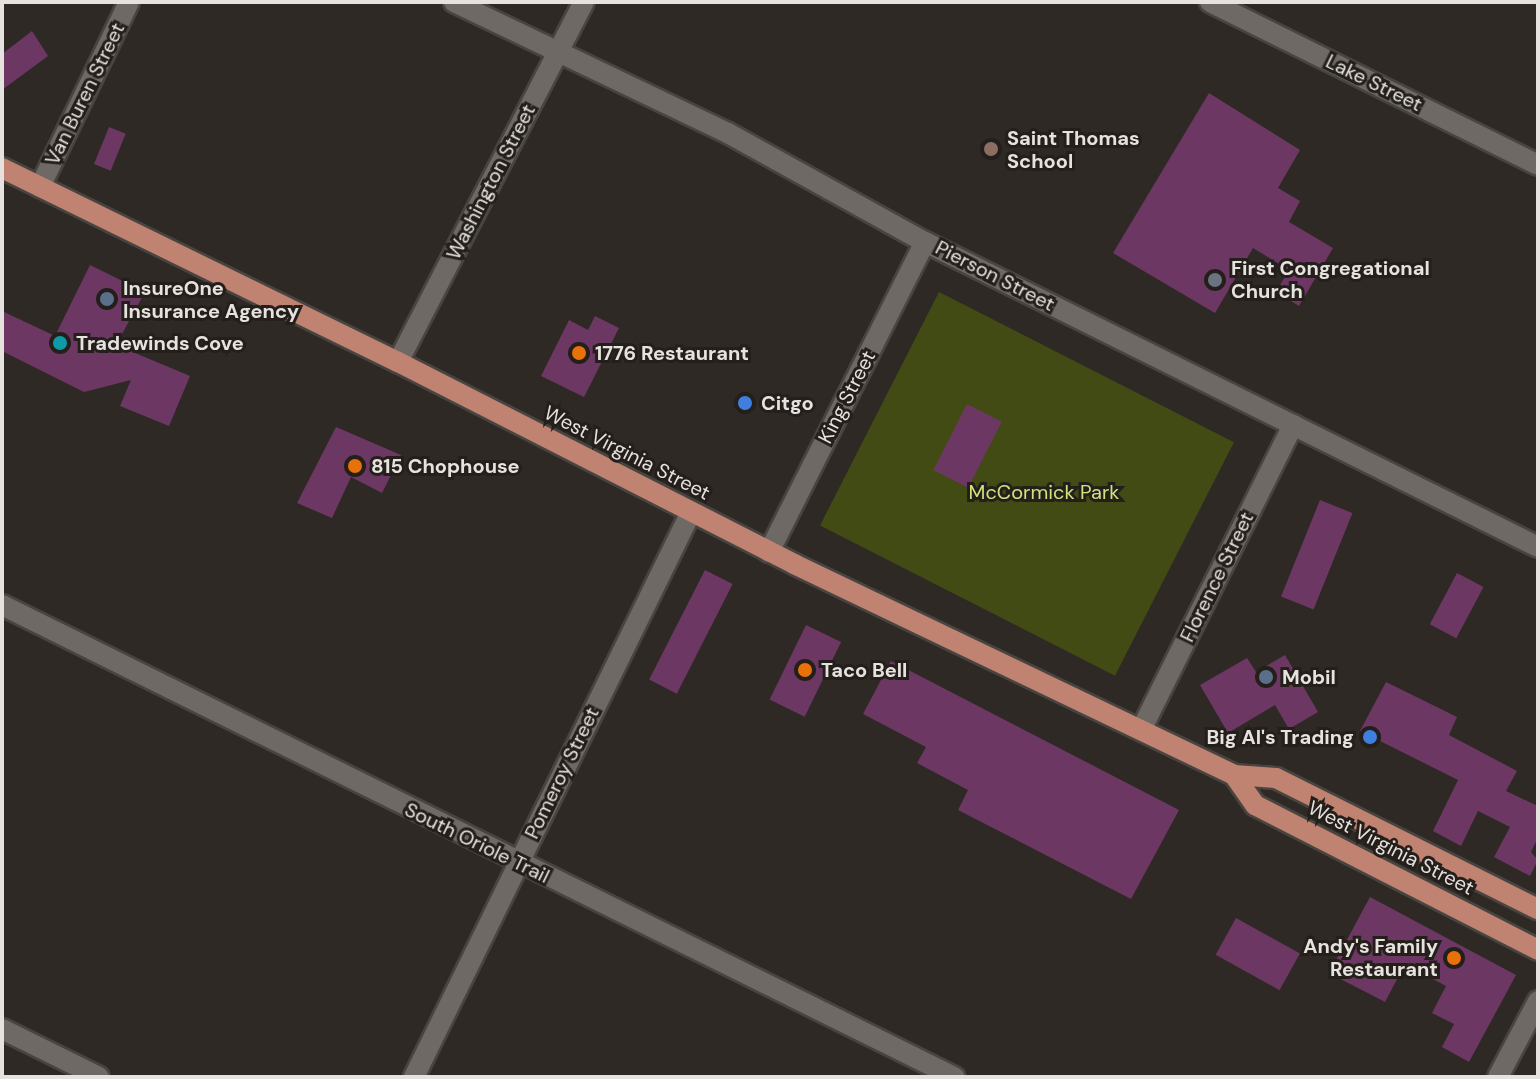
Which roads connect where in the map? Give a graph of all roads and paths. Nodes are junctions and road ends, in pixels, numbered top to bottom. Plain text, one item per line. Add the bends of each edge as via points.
1 (129, 2) edge
2 (454, 2) edge
3 (584, 2) edge
4 (1210, 2) edge
5 (558, 51) junction
6 (1538, 165) edge
7 (2, 168) edge
8 (40, 187) junction
9 (925, 242) junction
10 (398, 362) junction
11 (1293, 425) junction
12 (691, 512) junction
13 (1538, 547) edge
14 (769, 552) junction
15 (2, 605) edge
16 (1141, 730) junction
17 (1234, 775) junction
18 (1374, 828) junction
19 (1358, 860) junction
20 (517, 863) junction
21 (1538, 909) edge
22 (1538, 950) edge
23 (1538, 1001) edge
24 (2, 1029) edge
25 (99, 1077) edge
26 (414, 1077) edge
27 (954, 1077) edge
28 (1498, 1077) edge

1 - 8 street, Van Buren Street
2 - 5 street, Pierson Street
3 - 5 street, Washington Street
4 - 6 street, Lake Street
5 - 9 street, Pierson Street via 728,133
5 - 10 street, Washington Street
7 - 8 main road, West Virginia Street
8 - 10 main road, West Virginia Street
9 - 11 street, Pierson Street
9 - 14 street, King Street
10 - 12 main road, West Virginia Street
11 - 13 street, Pierson Street
11 - 16 street, Florence Street
12 - 14 main road, West Virginia Street
12 - 20 street, Pomeroy Street
14 - 16 main road, West Virginia Street
15 - 20 street, South Oriole Trail
16 - 17 main road, West Virginia Street
17 - 18 main road, West Virginia Street via 1276,778
17 - 19 main road, West Virginia Street via 1255,805
18 - 19 main road
18 - 21 main road, West Virginia Street
19 - 22 main road, West Virginia Street
20 - 26 street, Pomeroy Street
20 - 27 street, South Oriole Trail
23 - 28 street
24 - 25 street

